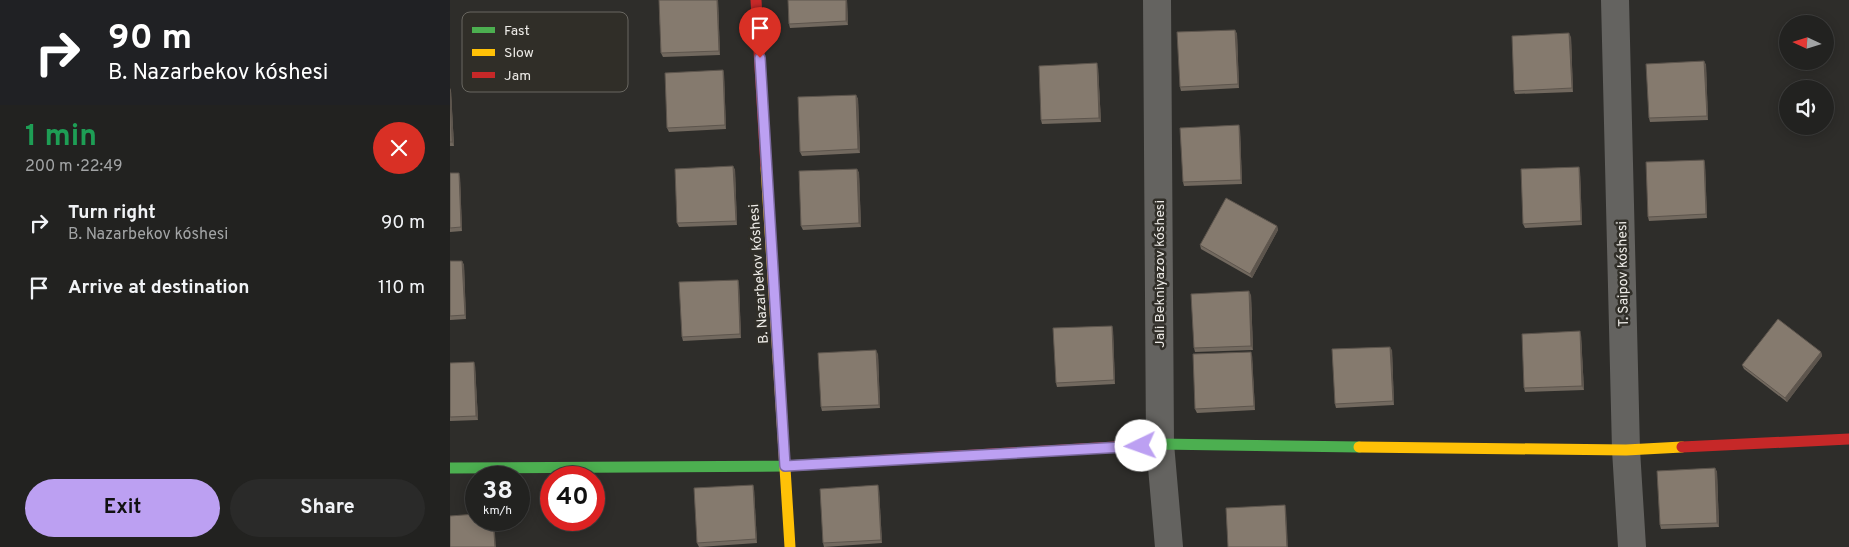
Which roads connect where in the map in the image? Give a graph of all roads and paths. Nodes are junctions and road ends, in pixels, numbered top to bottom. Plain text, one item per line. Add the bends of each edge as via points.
1 (756, 0) edge
2 (1157, 0) edge
3 (1616, 0) edge
4 (1849, 438) edge
5 (1160, 444) junction
6 (1626, 450) junction
7 (785, 466) junction
8 (450, 468) edge
9 (790, 547) edge
10 (1169, 547) edge
11 (1632, 547) edge

1 - 7 street, B. Nazarbekov kóshesi
2 - 5 street, Jali Bekniyazov kóshesi
3 - 6 street, T. Saipov kóshesi
4 - 6 street
5 - 6 street
5 - 7 street
5 - 10 street, Jali Bekniyazov kóshesi
6 - 11 street, T. Saipov kóshesi
7 - 8 street
7 - 9 street, B. Nazarbekov kóshesi

